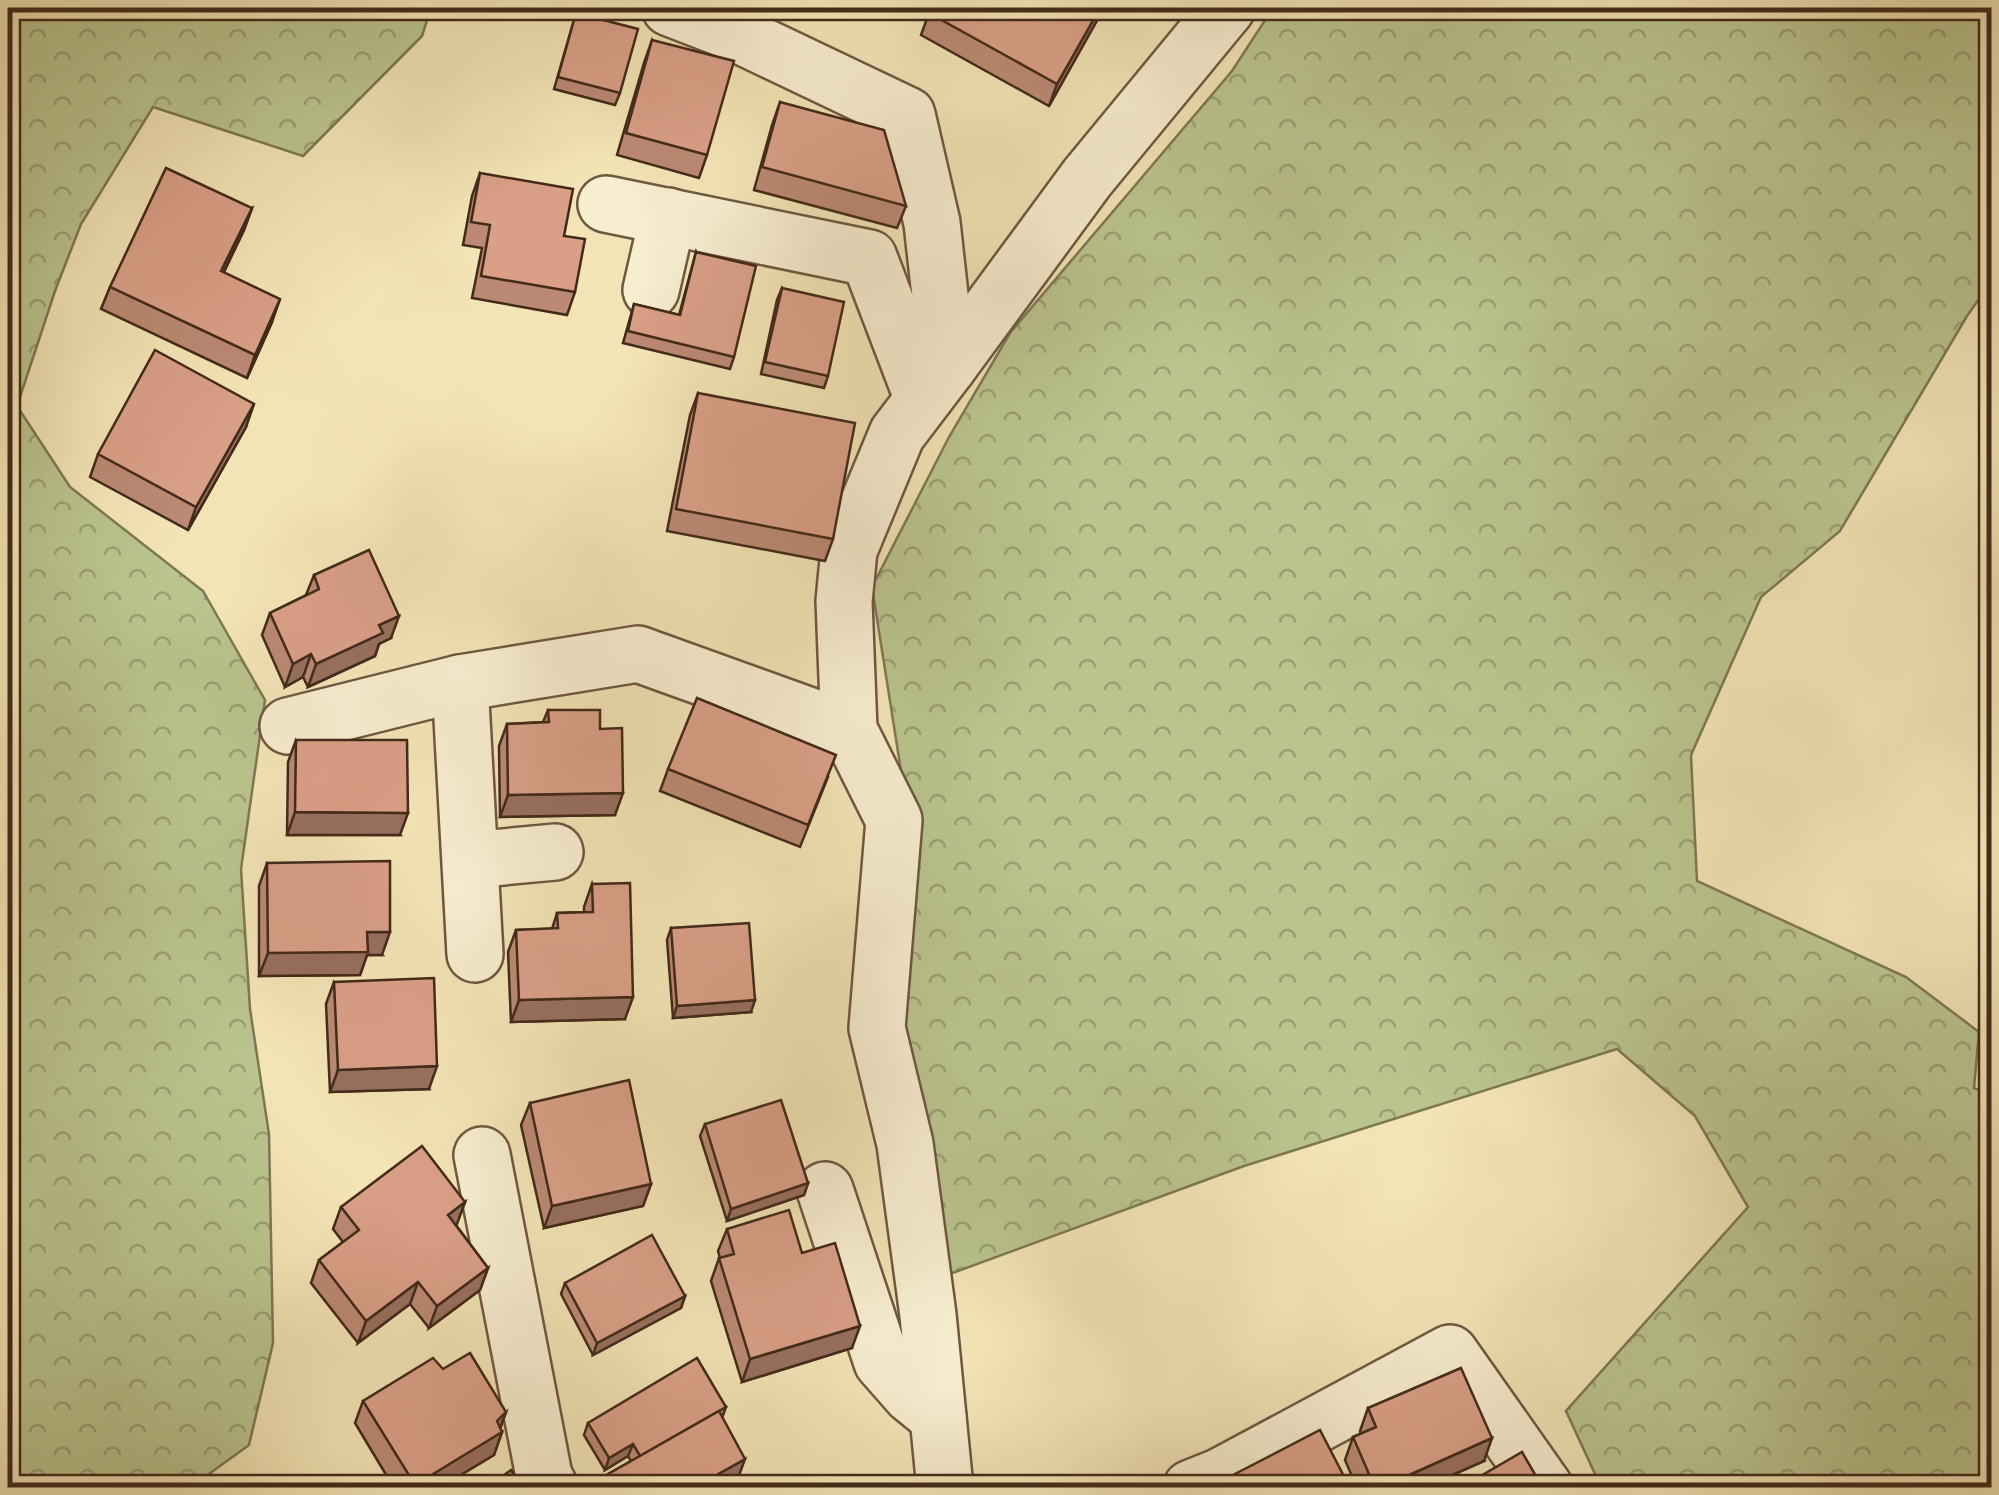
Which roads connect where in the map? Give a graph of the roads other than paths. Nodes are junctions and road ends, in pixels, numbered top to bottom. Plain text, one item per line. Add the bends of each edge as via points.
1 (670, 8) edge
2 (1227, 8) edge
3 (740, 20) edge
4 (606, 204) dead end
5 (668, 216) junction
6 (652, 290) dead end
7 (935, 382) junction
8 (460, 682) junction
9 (288, 726) dead end
10 (850, 730) junction
11 (556, 852) dead end
12 (470, 860) junction
13 (475, 954) dead end
14 (482, 1155) dead end
15 (825, 1190) dead end
16 (938, 1417) junction
17 (550, 1488) edge
18 (945, 1488) edge
19 (1191, 1488) edge
20 (1545, 1488) edge

1 - 3 street
2 - 7 street via 1087,178
3 - 7 street via 907,115 932,223
4 - 5 street
5 - 6 street
5 - 7 street via 869,258
7 - 10 street via 897,434 848,550
8 - 9 street
8 - 10 street via 638,654
8 - 12 street
10 - 16 street via 894,820 877,1028 905,1144
11 - 12 street
12 - 13 street
14 - 17 street
15 - 16 street via 882,1362
16 - 18 street
19 - 20 street via 1450,1354

